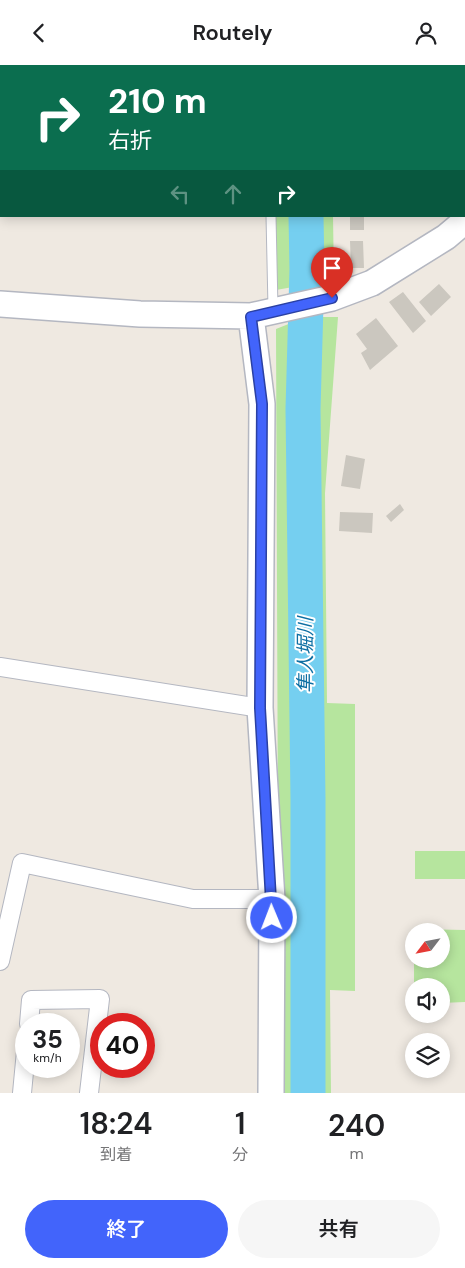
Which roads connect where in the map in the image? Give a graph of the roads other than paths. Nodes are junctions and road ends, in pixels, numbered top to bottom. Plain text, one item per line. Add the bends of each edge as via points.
1 (271, 217) edge
2 (465, 221) edge
3 (0, 304) edge
4 (262, 314) junction
5 (0, 667) edge
6 (260, 708) junction
7 (7, 894) edge
8 (272, 899) junction
9 (0, 961) edge
10 (30, 1013) edge
11 (23, 1078) edge
12 (22, 1093) edge
13 (89, 1093) edge
14 (271, 1093) edge

1 - 4 lane
2 - 4 street via 446,237 372,283 332,298
3 - 4 street via 140,314
4 - 6 street
5 - 6 street
6 - 8 street
7 - 8 street via 22,863 193,899
7 - 9 street
8 - 14 street
10 - 13 street via 31,1000 100,999
11 - 12 street

